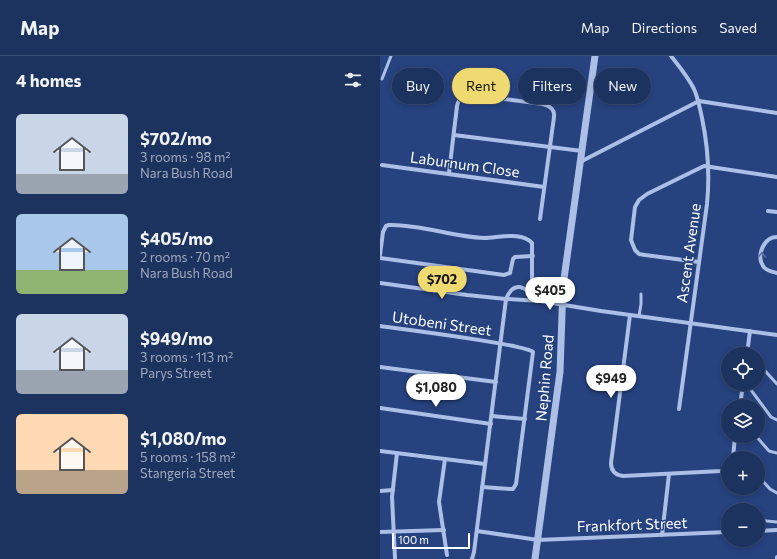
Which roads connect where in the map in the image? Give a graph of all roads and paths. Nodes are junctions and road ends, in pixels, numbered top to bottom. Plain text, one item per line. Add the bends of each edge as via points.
1 (391, 56) edge
2 (594, 56) edge
3 (671, 56) edge
4 (382, 79) dead end
5 (699, 101) junction
6 (777, 113) edge
7 (454, 135) junction
8 (550, 147) junction
9 (582, 151) junction
10 (580, 162) junction
11 (382, 165) dead end
12 (709, 166) junction
13 (449, 174) junction
14 (777, 176) edge
15 (544, 187) junction
16 (768, 210) dead end
17 (777, 212) edge
18 (540, 219) dead end
19 (777, 237) edge
20 (380, 255) edge
21 (533, 256) junction
22 (380, 258) edge
23 (698, 262) junction
24 (438, 266) junction
25 (777, 273) edge
26 (532, 280) dead end
27 (380, 283) edge
28 (435, 291) junction
29 (641, 294) dead end
30 (506, 299) junction
31 (540, 301) junction
32 (562, 304) junction
33 (630, 315) junction
34 (639, 316) junction
35 (690, 323) junction
36 (380, 326) edge
37 (750, 331) junction
38 (777, 334) edge
39 (500, 343) junction
40 (748, 347) edge
41 (380, 367) edge
42 (765, 371) edge
43 (496, 382) junction
44 (777, 384) edge
45 (752, 391) edge
46 (380, 408) edge
47 (678, 409) dead end
48 (492, 416) junction
49 (525, 419) junction
50 (777, 420) edge
51 (491, 424) junction
52 (762, 443) edge
53 (380, 451) edge
54 (397, 453) junction
55 (777, 453) edge
56 (444, 459) junction
57 (485, 464) junction
58 (721, 471) edge
59 (669, 474) junction
60 (765, 484) edge
61 (482, 486) junction
62 (393, 490) junction
63 (380, 491) edge
64 (777, 493) edge
65 (765, 521) edge
66 (777, 522) edge
67 (444, 530) junction
68 (777, 530) edge
69 (477, 531) junction
70 (765, 531) edge
71 (380, 532) edge
72 (394, 532) junction
73 (721, 532) edge
74 (662, 535) junction
75 (538, 540) junction
76 (447, 555) dead end
77 (395, 558) dead end
78 (472, 559) edge
79 (535, 559) edge

1 - 4 lane
2 - 9 street, Nephin Road
3 - 5 street, Ascent Avenue
5 - 6 street
5 - 10 street
5 - 12 street, Ascent Avenue
7 - 8 street
7 - 8 street via 460,98 472,95 550,107 554,113
7 - 13 street
8 - 9 street
8 - 15 street
9 - 10 street, Nephin Road
10 - 32 street, Nephin Road
11 - 13 street, Laburnum Close
12 - 14 street
12 - 23 street, Ascent Avenue via 708,197
12 - 23 street via 639,200 635,208 631,240 639,254
13 - 15 street, Laburnum Close
15 - 18 street
16 - 17 street
25 -> 19 street via 770,272 764,267 761,258 766,242
20 - 21 street via 384,229 393,225 485,238 505,235 526,238 532,243
21 - 24 street via 515,257 508,275
21 - 26 street
22 - 24 street
23 - 35 street, Ascent Avenue
24 - 28 street
27 - 28 street
28 - 30 street
29 - 34 lane
30 - 31 street
30 - 31 street via 509,292 518,287 528,290
30 - 39 street
31 - 32 street
32 - 33 street
32 - 75 street, Nephin Road via 558,386
33 - 34 street
33 - 59 street via 610,463 612,469 623,476
34 - 35 street
35 - 37 street
35 - 47 street, Ascent Avenue
36 - 39 street, Utobeni Street
37 - 38 street
37 - 40 street
39 - 43 street
39 - 49 street, Utobeni Street via 533,352
41 - 43 street
42 - 44 lane
43 - 48 street
45 - 50 lane via 771,417
46 - 51 street
48 - 49 street
48 - 51 street
49 - 61 street via 515,487 510,489
51 - 57 street
52 - 55 lane via 769,451
53 - 54 street
54 - 56 street
54 - 62 street
56 - 57 street
56 - 67 street via 440,502
57 - 61 street
58 - 59 street
59 - 74 street
60 - 64 lane
61 - 69 street
62 - 63 street
62 - 72 street
65 - 66 lane
67 - 72 street
67 - 76 street
68 - 70 street
69 - 75 street, Frankfort Street
69 - 78 street
71 - 72 street
72 - 77 street
73 - 74 street, Frankfort Street
74 - 75 street, Frankfort Street
75 - 79 street, Nephin Road

